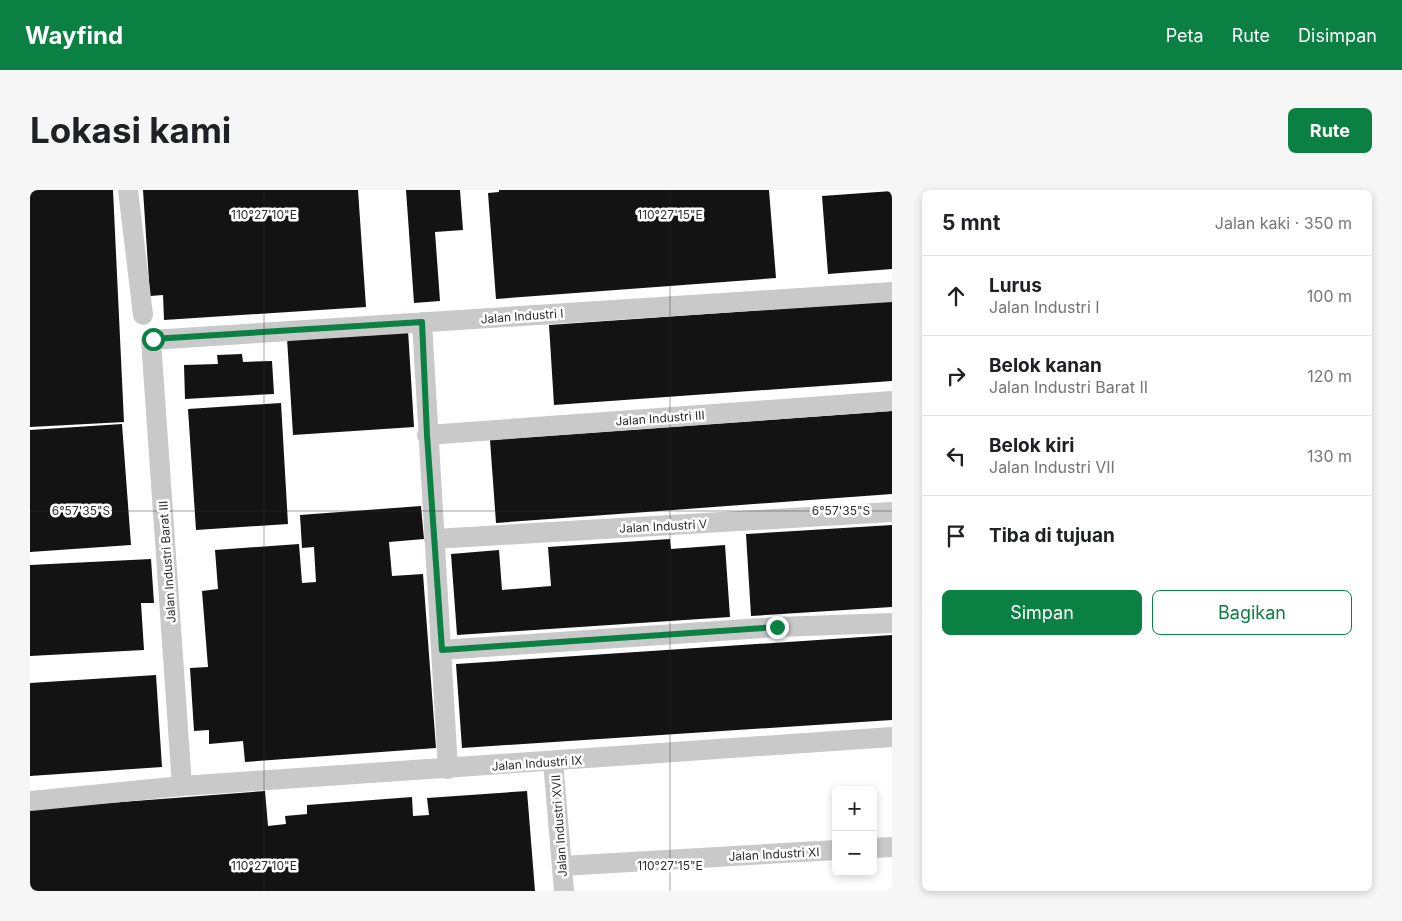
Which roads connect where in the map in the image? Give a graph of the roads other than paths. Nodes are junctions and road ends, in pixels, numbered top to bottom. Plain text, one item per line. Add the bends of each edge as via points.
1 (128, 190) edge
2 (892, 292) edge
3 (143, 315) dead end
4 (422, 322) junction
5 (153, 339) joint
6 (892, 401) edge
7 (427, 435) junction
8 (892, 512) edge
9 (434, 539) junction
10 (892, 623) edge
11 (442, 650) junction
12 (892, 737) edge
13 (554, 761) junction
14 (448, 769) junction
15 (182, 786) junction
16 (30, 800) edge
17 (892, 847) edge
18 (877, 848) edge
19 (832, 850) edge
20 (562, 866) junction
21 (564, 891) edge

1 - 3 lane
2 - 4 lane, Jalan Industri I
4 - 5 lane, Jalan Industri I
4 - 7 lane
5 - 15 lane, Jalan Industri Barat III
6 - 7 lane, Jalan Industri III
7 - 9 lane
8 - 9 lane, Jalan Industri V
9 - 11 lane
10 - 11 lane via 777,627
11 - 14 lane
12 - 13 lane, Jalan Industri IX
13 - 14 lane, Jalan Industri IX
13 - 20 lane, Jalan Industri XVII
14 - 15 lane, Jalan Industri IX
15 - 16 lane, Jalan Industri IX
17 - 18 lane
19 - 20 lane, Jalan Industri XI
20 - 21 lane, Jalan Industri XVII

